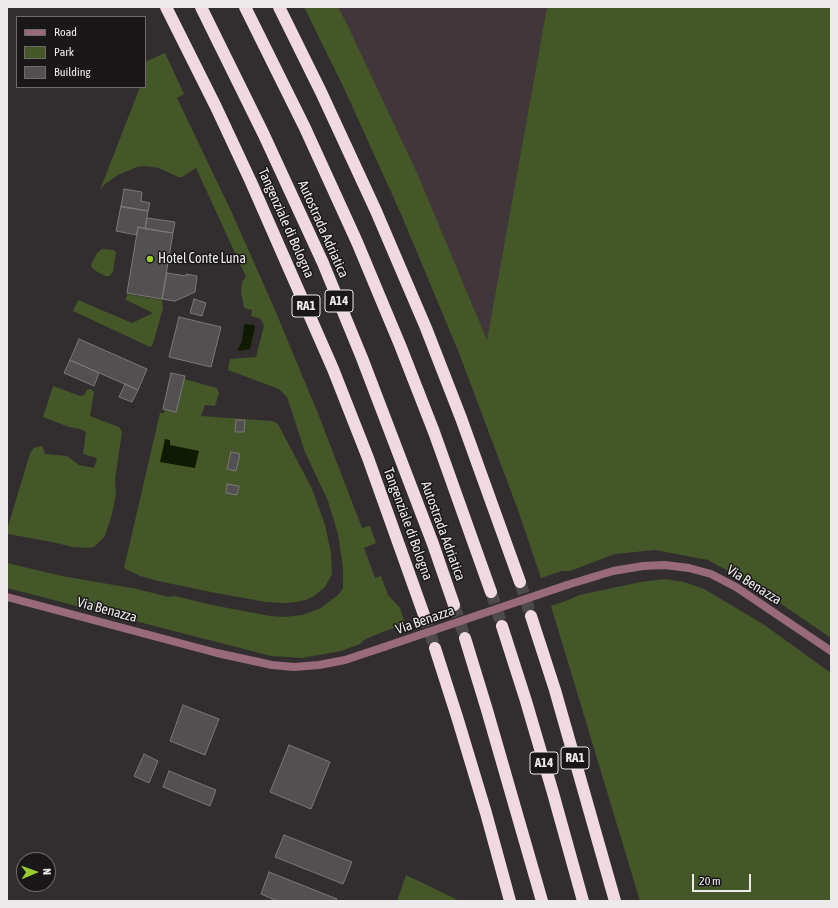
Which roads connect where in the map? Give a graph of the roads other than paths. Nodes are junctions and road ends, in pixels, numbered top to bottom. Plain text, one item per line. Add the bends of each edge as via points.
1 (166, 7) edge
2 (201, 7) edge
3 (245, 7) edge
4 (278, 7) edge
5 (520, 582) tunnel mouth
6 (491, 592) tunnel mouth
7 (7, 597) edge
8 (454, 605) tunnel mouth
9 (424, 615) tunnel mouth
10 (531, 616) tunnel mouth
11 (502, 626) tunnel mouth
12 (465, 638) tunnel mouth
13 (435, 648) tunnel mouth
14 (831, 651) edge
15 (510, 901) edge
16 (542, 901) edge
17 (583, 901) edge
18 (615, 901) edge

1 - 9 highway, Tangenziale di Bologna / RA1 via 251,182 333,369
2 - 8 highway, Autostrada Adriatica / A14 via 323,263 390,429
3 - 6 highway, Autostrada Adriatica via 357,242 434,432
4 - 5 highway via 376,211 426,328
7 - 14 street, Via Benazza, bridge via 218,653 272,665 294,667 345,660 613,571 665,565 699,570 724,580
10 - 18 highway, RA1 via 562,712
11 - 17 highway, A14 via 549,778
12 - 16 highway
13 - 15 highway

